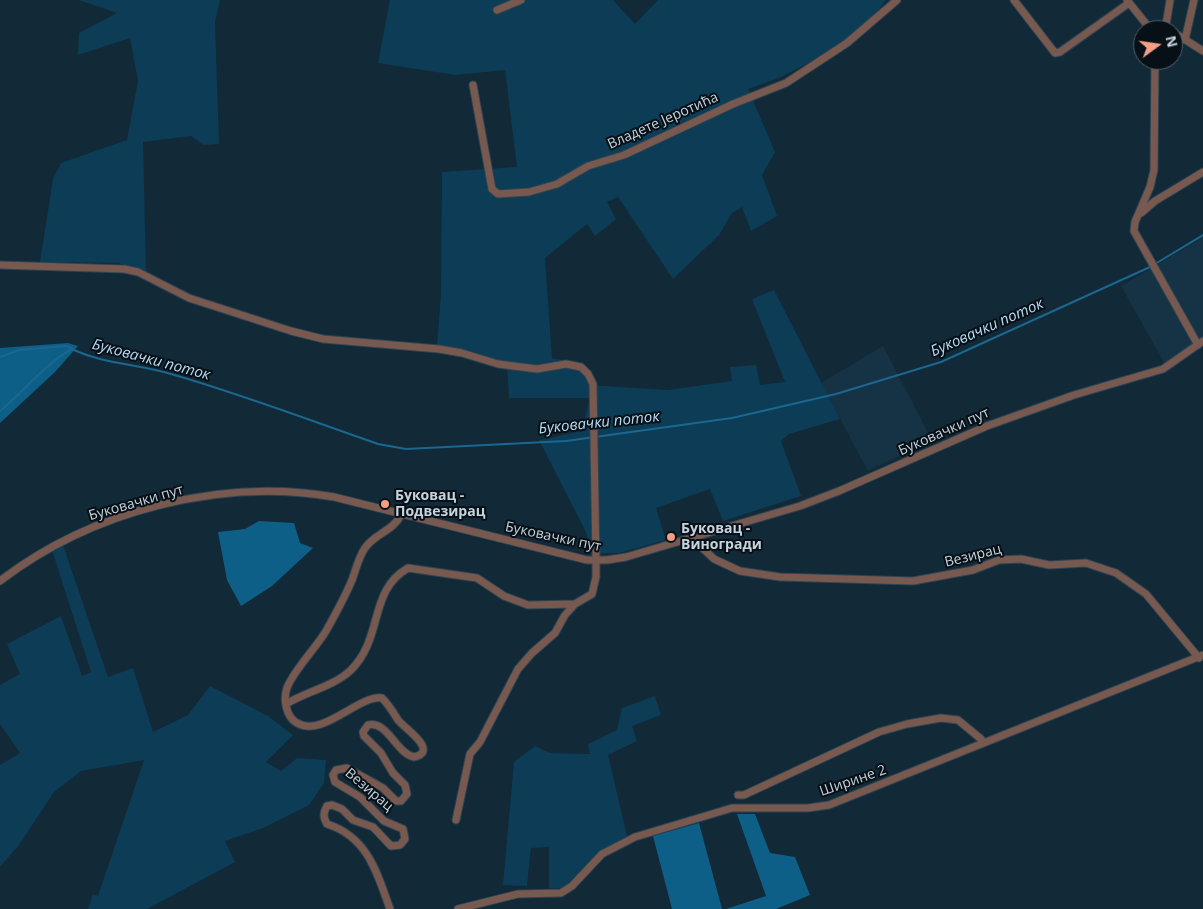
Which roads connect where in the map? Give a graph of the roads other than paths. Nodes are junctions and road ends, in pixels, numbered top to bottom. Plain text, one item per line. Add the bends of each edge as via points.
1 (521, 0) edge
2 (897, 0) edge
3 (1014, 0) edge
4 (1170, 0) edge
5 (1194, 0) edge
6 (1128, 1) edge
7 (497, 10) dead end
8 (1143, 20) edge
9 (1167, 20) edge
10 (1185, 40) joint
11 (1203, 51) edge
12 (1155, 70) edge
13 (473, 85) dead end
14 (1203, 172) edge
15 (1139, 215) junction
16 (0, 265) edge
17 (1201, 343) edge
18 (401, 515) junction
19 (692, 538) junction
20 (596, 561) junction
21 (0, 581) edge
22 (575, 604) junction
23 (1201, 656) edge
24 (286, 704) junction
25 (982, 743) junction
26 (738, 795) dead end
27 (456, 820) dead end
28 (390, 909) edge
29 (458, 909) edge

1 - 7 street
2 - 13 street, Владете Јеротића via 847,43 786,83 624,155 588,166 558,184 529,192 498,194 492,189
3 - 6 street via 1055,53
4 - 9 street
5 - 10 street
6 - 8 street
10 - 11 street
12 - 15 street via 1156,157 1150,187
14 - 15 street via 1155,201
15 - 17 street via 1134,231 1152,266
16 - 20 street via 124,269 138,272 189,298 323,339 439,349 498,364 537,369 566,364 581,367 593,384
17 - 19 street, Буковачки пут via 1163,369 1080,393 987,426 882,474 801,505
18 - 20 street, Буковачки пут
18 - 21 street, Буковачки пут via 334,497 293,492 246,492 184,501 78,534 33,558
18 - 24 street via 397,524 364,548 325,632 287,688
19 - 20 street, Буковачки пут via 626,557
19 - 23 street, Везирац via 714,559 740,571 780,577 913,581 973,570 999,560 1086,563 1116,573 1146,594
20 - 22 street via 592,594
22 - 24 street via 528,605 504,596 477,578 408,568 388,585 380,601 369,646 351,670 325,687
22 - 27 street via 555,633 518,668 480,742 470,754
23 - 25 street, Ширине 2
24 - 28 street, Везирац via 297,723 307,725 332,720 364,700 382,698 399,722 421,742 421,753 414,757 404,754 384,729 368,725 363,732 405,785 407,794 401,801 396,801 383,788 347,768 336,770 334,775 335,782 360,797 384,821 403,829 405,839 400,845 391,846 373,828 353,820 342,808 332,805 325,810 327,824 340,828 374,863
25 - 26 street via 958,720 942,718 906,724 880,732
25 - 29 street, Ширине 2 via 829,805 732,808 635,836 602,854 572,886 561,893 518,894

